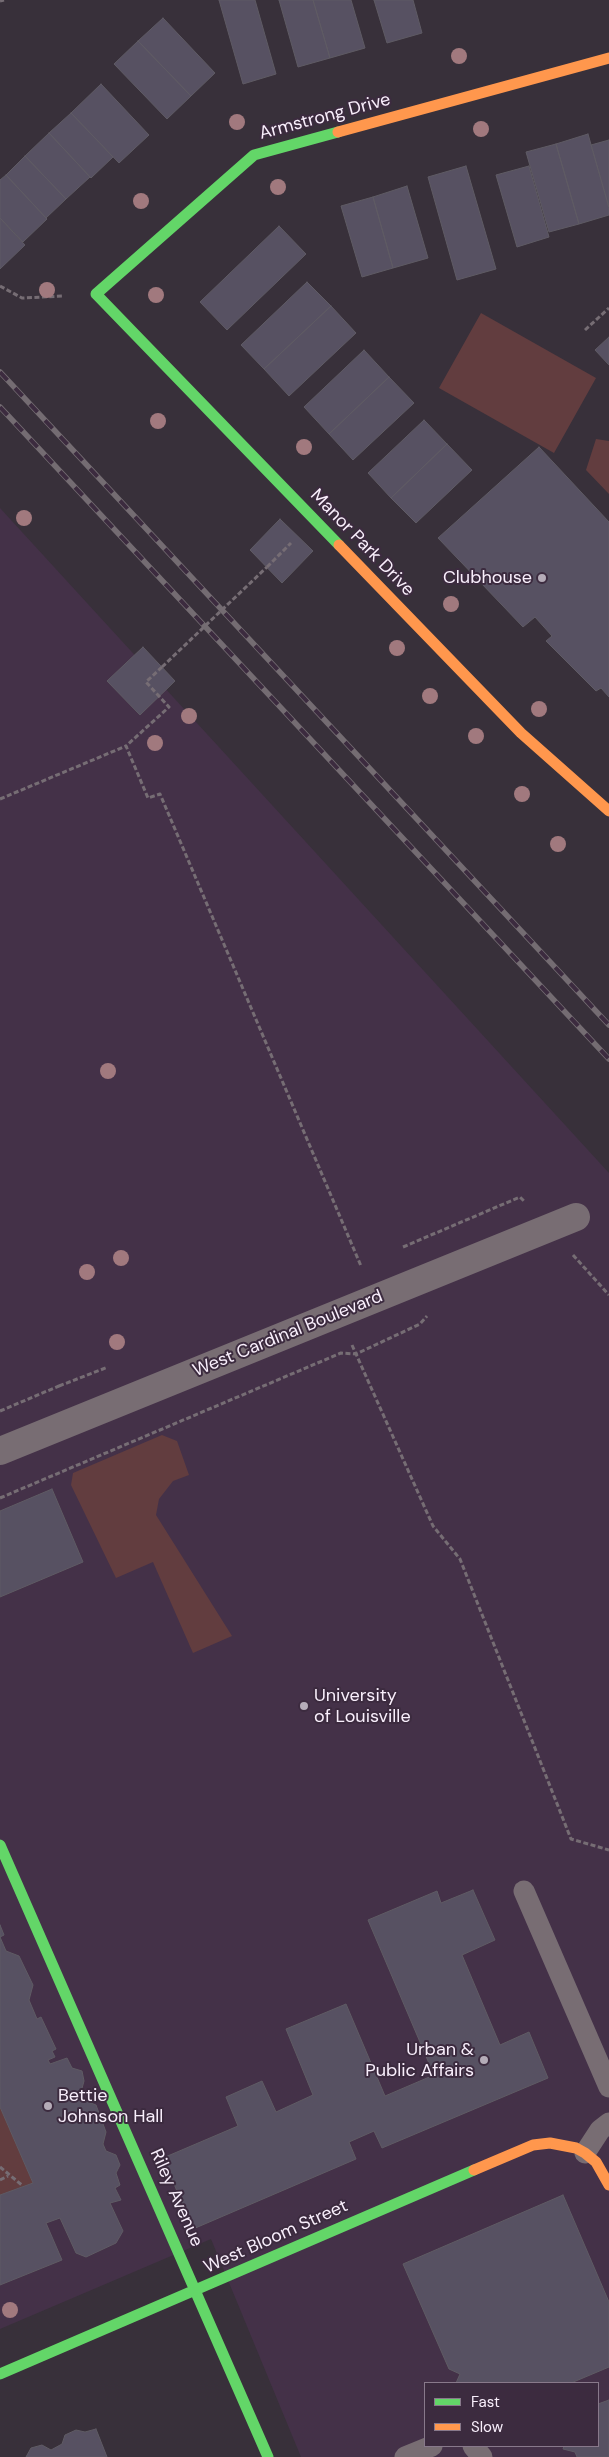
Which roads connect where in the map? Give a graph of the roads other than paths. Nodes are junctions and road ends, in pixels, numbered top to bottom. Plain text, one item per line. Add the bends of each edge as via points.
1 (609, 58) edge
2 (96, 294) joint
3 (609, 811) edge
4 (576, 1217) dead end
5 (0, 1451) edge
6 (0, 1845) edge
7 (524, 1891) dead end
8 (609, 2087) edge
9 (609, 2123) edge
10 (577, 2149) junction
11 (609, 2185) edge
12 (197, 2290) junction
13 (0, 2374) edge
14 (430, 2447) edge
15 (474, 2447) edge
16 (268, 2457) edge
17 (405, 2457) edge
18 (482, 2457) edge

1 - 2 street, Armstrong Drive via 254,155
2 - 3 street, Manor Park Drive via 521,733
4 - 5 street, West Cardinal Boulevard
6 - 12 street, Riley Avenue
7 - 8 lane
9 - 10 lane
10 - 11 street via 596,2162
10 - 12 street, West Bloom Street via 550,2143 516,2151
12 - 13 street, West Bloom Street
12 - 16 street, Riley Avenue
14 - 17 lane
15 - 18 lane

